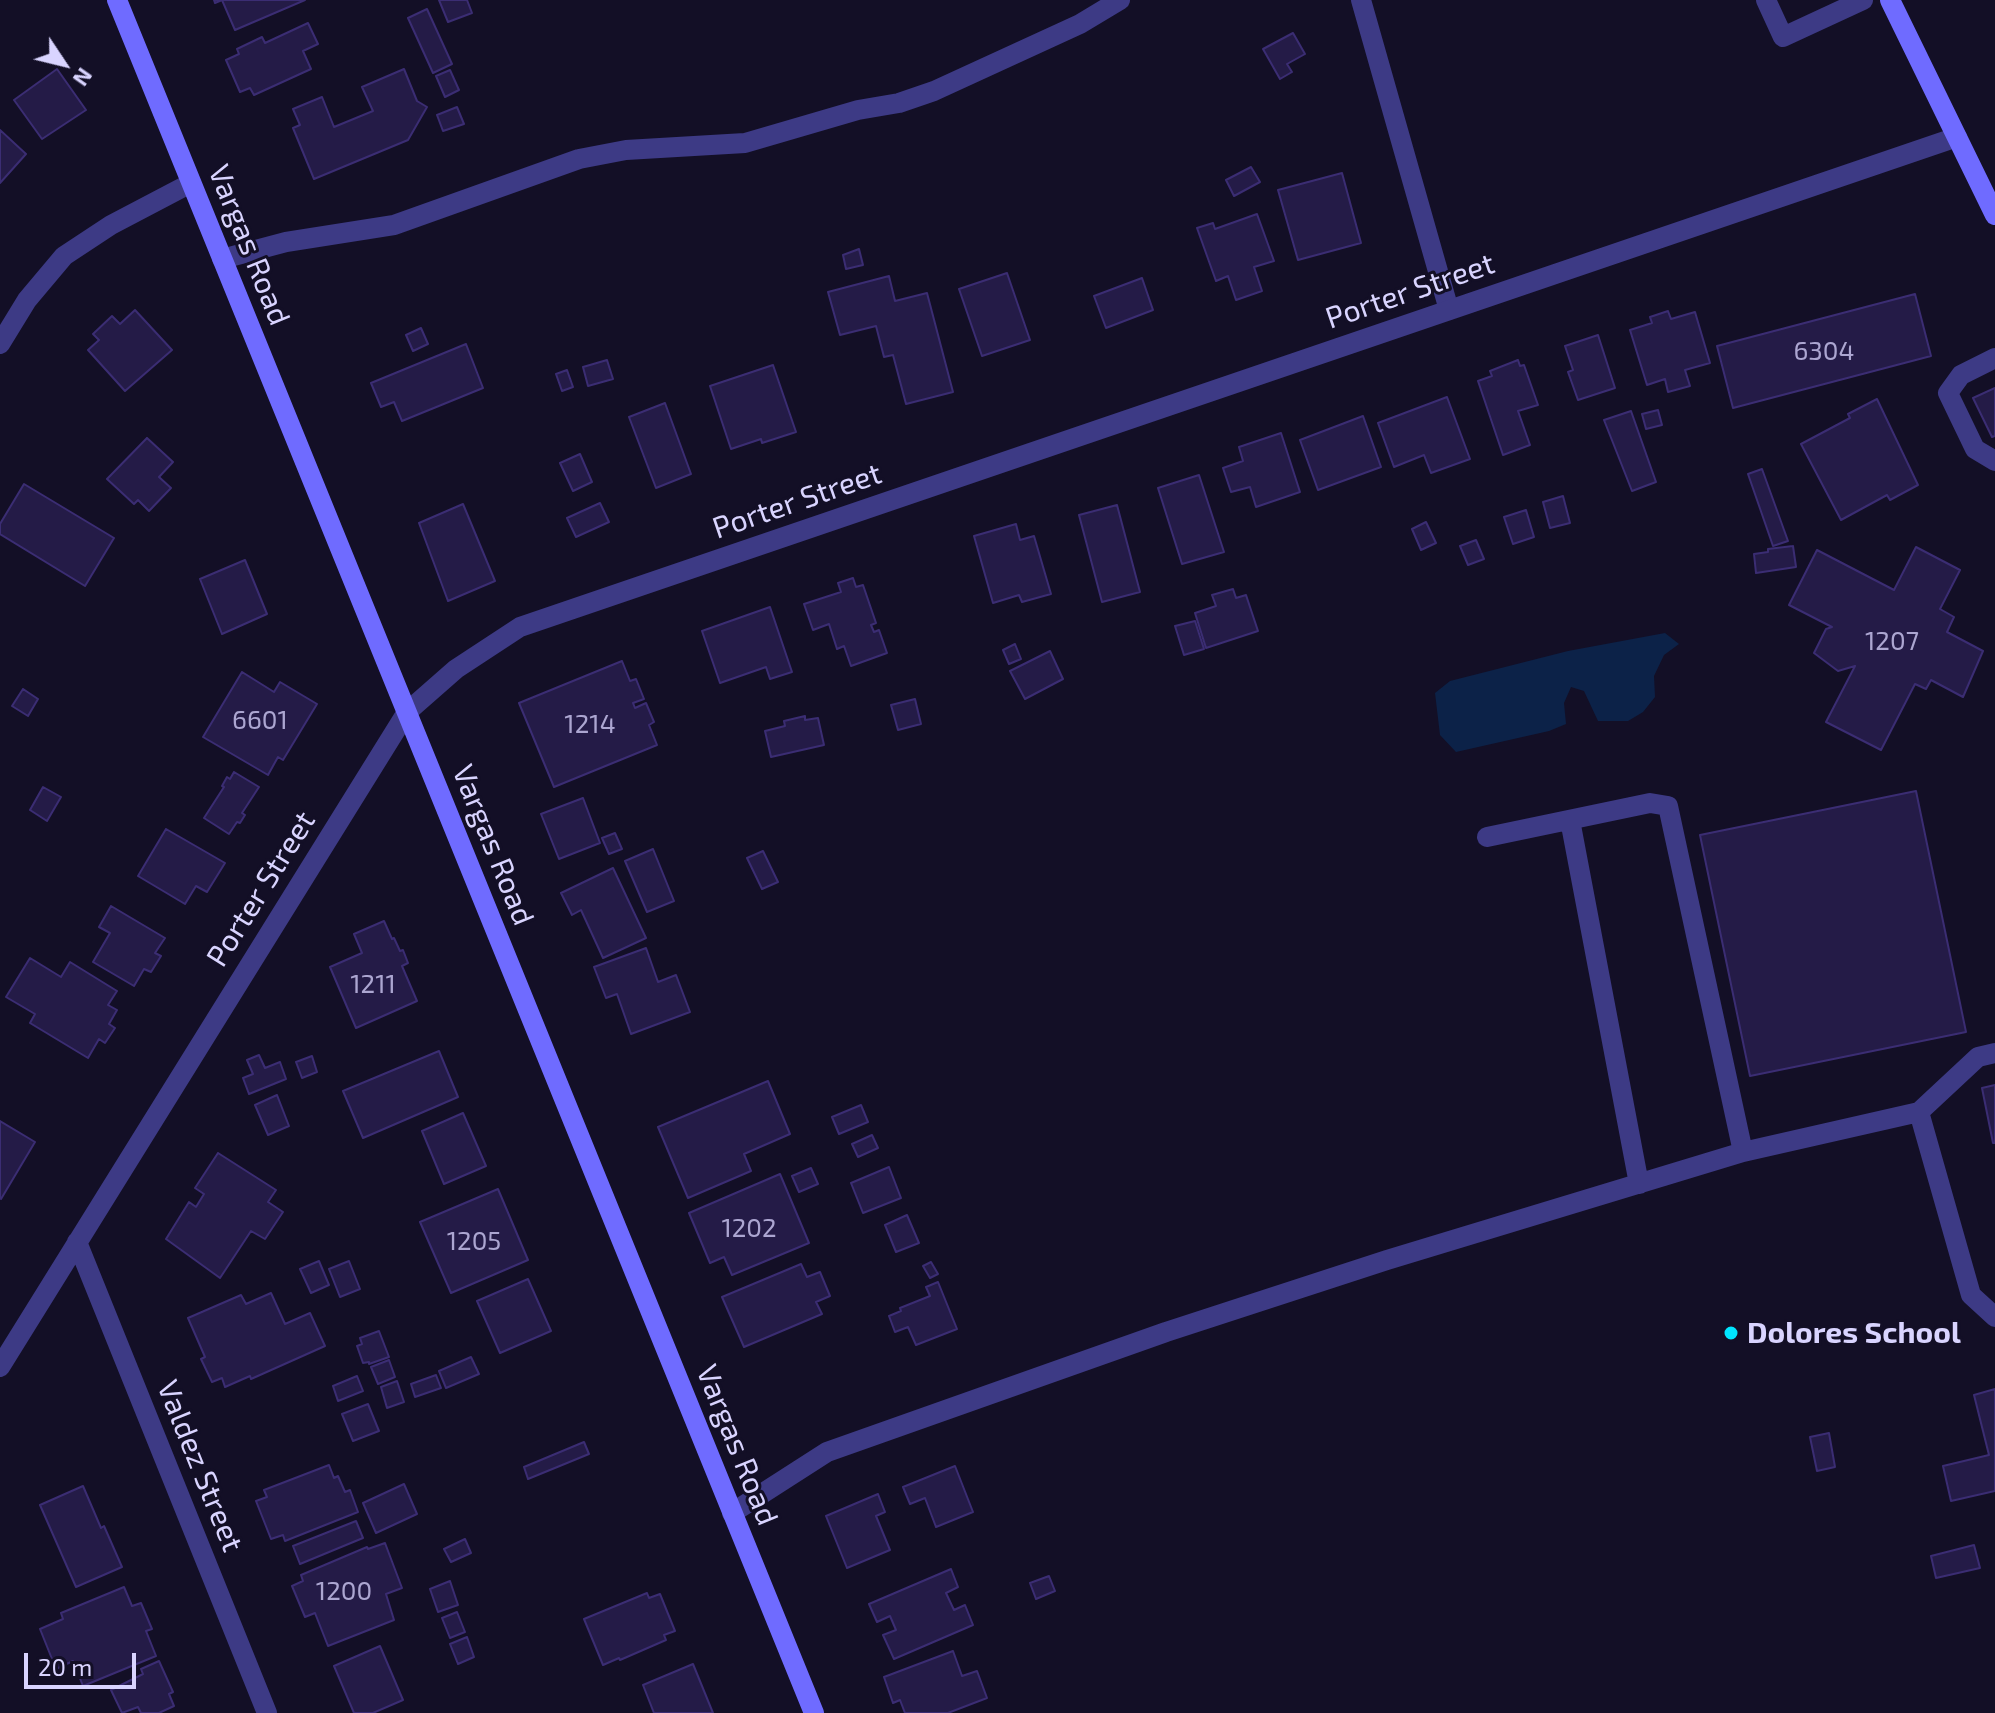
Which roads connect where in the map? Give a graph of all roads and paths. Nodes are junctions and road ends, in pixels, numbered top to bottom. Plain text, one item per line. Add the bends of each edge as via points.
1 (117, 0) edge
2 (1120, 0) edge
3 (1361, 0) edge
4 (1766, 0) edge
5 (1863, 0) edge
6 (1890, 0) edge
7 (1957, 137) junction
8 (191, 183) junction
9 (1995, 215) edge
10 (222, 259) junction
11 (1449, 310) junction
12 (0, 344) edge
13 (1995, 358) edge
14 (1995, 461) edge
15 (407, 712) junction
16 (1570, 820) junction
17 (1487, 837) dead end
18 (1995, 1053) edge
19 (1919, 1112) junction
20 (1743, 1152) junction
21 (1639, 1184) junction
22 (77, 1242) junction
23 (1995, 1317) edge
24 (0, 1367) edge
25 (732, 1513) junction
26 (267, 1713) edge
27 (814, 1713) edge

1 - 8 street, Vargas Road
2 - 10 street via 1080,24 899,103 745,143 626,150 579,159 394,225 286,242
3 - 11 street
4 - 5 street via 1783,37
6 - 7 street
7 - 9 street
7 - 11 street, Porter Street
8 - 10 street, Vargas Road
8 - 12 street via 64,256 27,300
10 - 15 street, Vargas Road
11 - 15 street, Porter Street via 520,627 456,669
13 - 14 street via 1961,375 1948,393 1975,449
15 - 22 street, Porter Street
15 - 25 street, Vargas Road
16 - 17 street
16 - 20 street via 1650,803 1668,806
16 - 21 street
18 - 19 street via 1978,1057
19 - 20 street
19 - 23 street via 1971,1295
20 - 21 street
21 - 25 street via 1166,1332 827,1452
22 - 24 street, Porter Street
22 - 26 street, Valdez Street
25 - 27 street, Vargas Road

